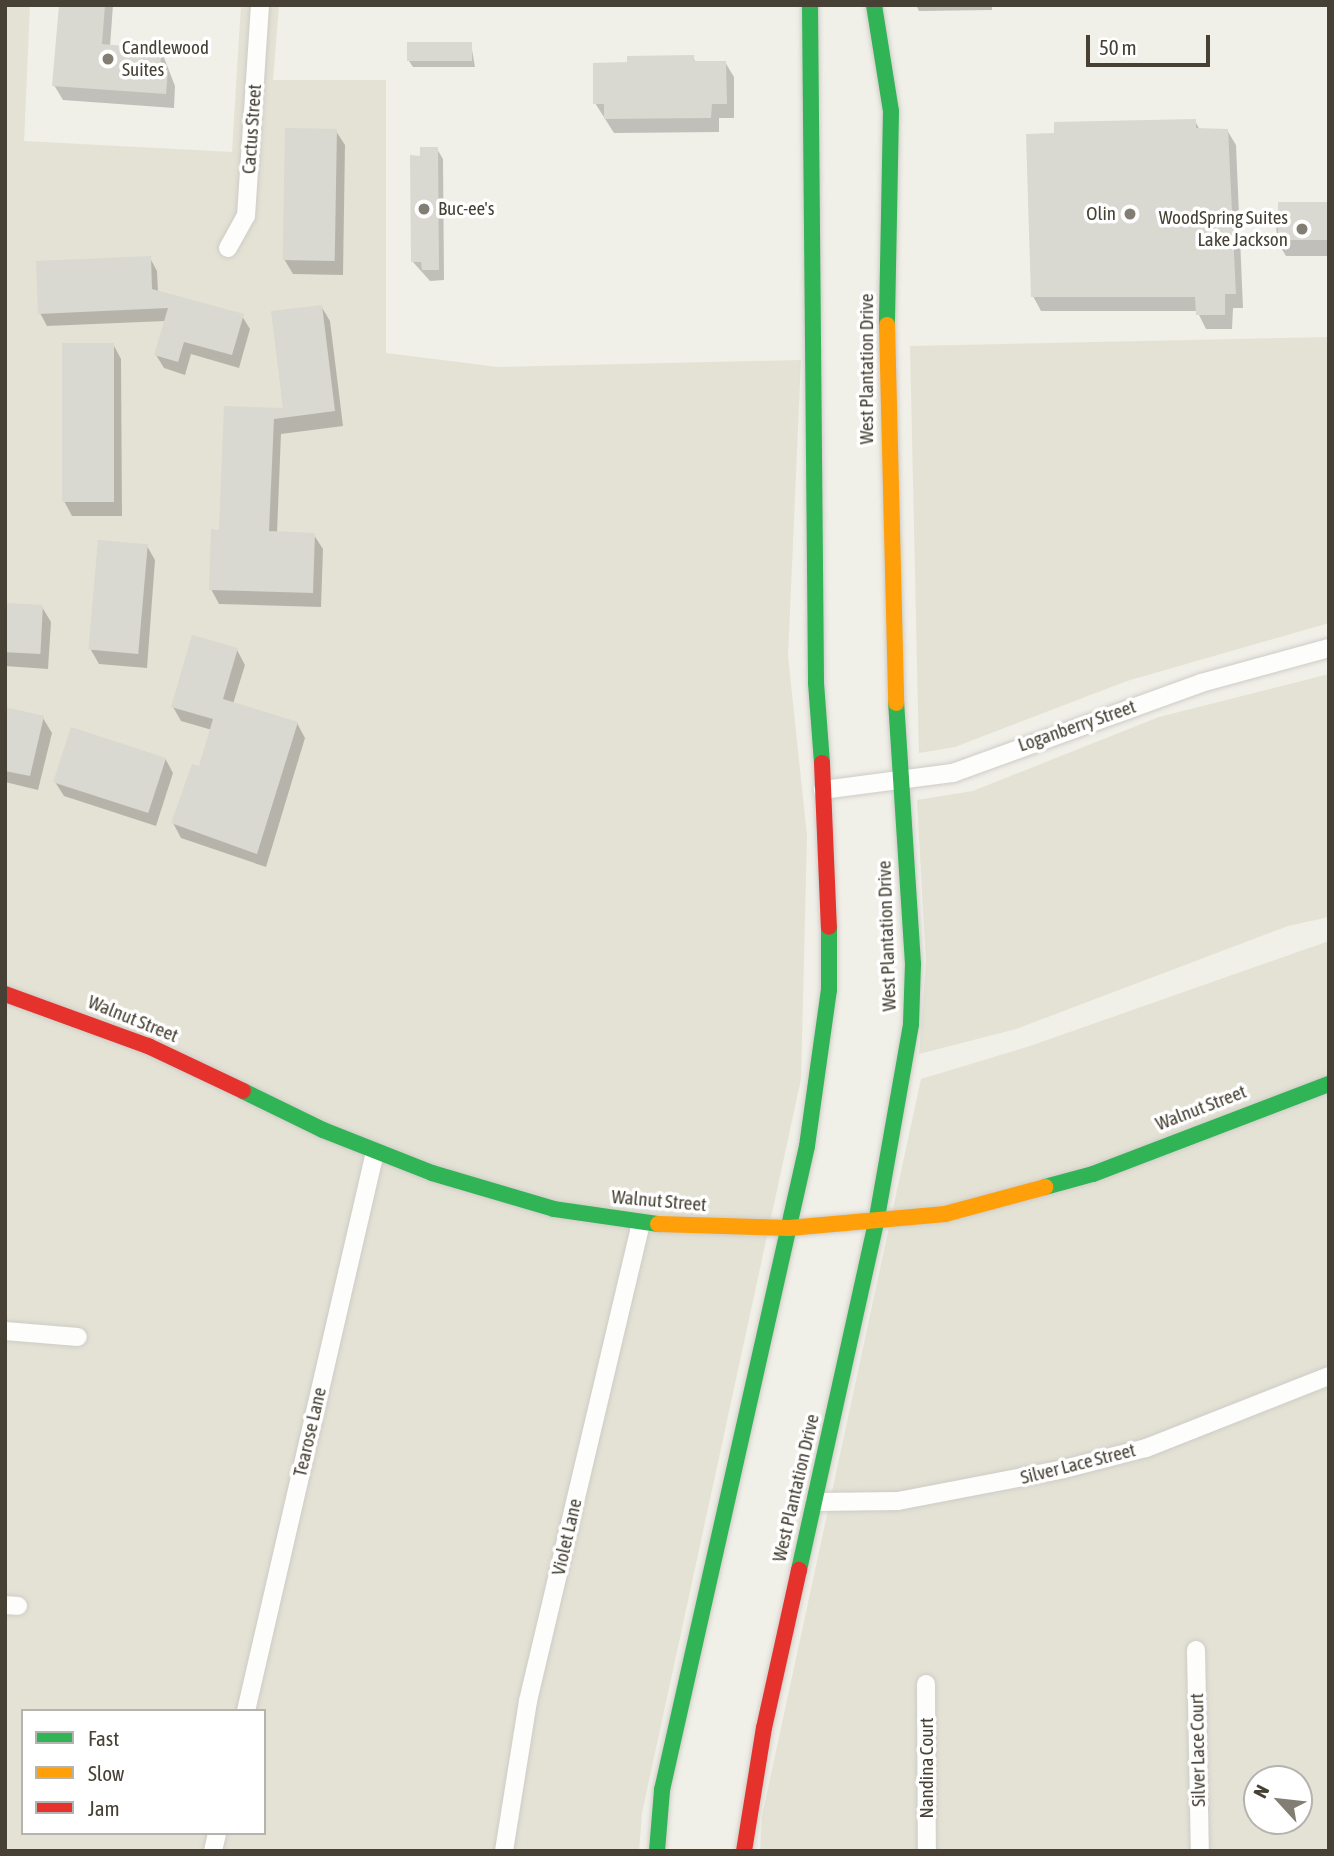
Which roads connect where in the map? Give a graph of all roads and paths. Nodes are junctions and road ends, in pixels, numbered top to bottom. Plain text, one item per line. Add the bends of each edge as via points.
1 (260, 5) edge
2 (810, 5) edge
3 (874, 5) edge
4 (228, 248) dead end
5 (1329, 648) edge
6 (899, 784) junction
7 (823, 790) junction
8 (5, 994) edge
9 (1329, 1084) edge
10 (375, 1152) junction
11 (876, 1223) junction
12 (641, 1224) junction
13 (789, 1228) junction
14 (5, 1331) edge
15 (78, 1337) dead end
16 (1329, 1376) edge
17 (815, 1502) junction
18 (1196, 1650) dead end
19 (926, 1684) dead end
20 (246, 1709) edge
21 (505, 1851) edge
22 (657, 1851) edge
23 (744, 1851) edge
24 (927, 1851) edge
25 (1200, 1851) edge

1 - 4 street, Cactus Street via 246,216
2 - 7 main road via 816,683
3 - 6 main road, West Plantation Drive via 891,111 889,484
5 - 6 street, Loganberry Street via 1201,682 953,773
6 - 7 street, Loganberry Street
6 - 11 main road, West Plantation Drive via 913,964 911,1024
7 - 13 main road via 829,869 829,990 807,1146
8 - 10 main road, Walnut Street via 148,1046
9 - 11 main road, Walnut Street via 1093,1174 958,1211
10 - 12 main road, Walnut Street via 486,1191
10 - 20 street, Tearose Lane
11 - 13 main road, Walnut Street
11 - 17 main road, West Plantation Drive
12 - 13 main road, Walnut Street
12 - 21 street, Violet Lane via 528,1701
13 - 22 main road via 662,1790
14 - 15 street
16 - 17 street, Silver Lace Street via 1146,1448 1064,1469 898,1501
17 - 23 main road, West Plantation Drive via 764,1728
18 - 25 street, Silver Lace Court
19 - 24 street, Nandina Court

